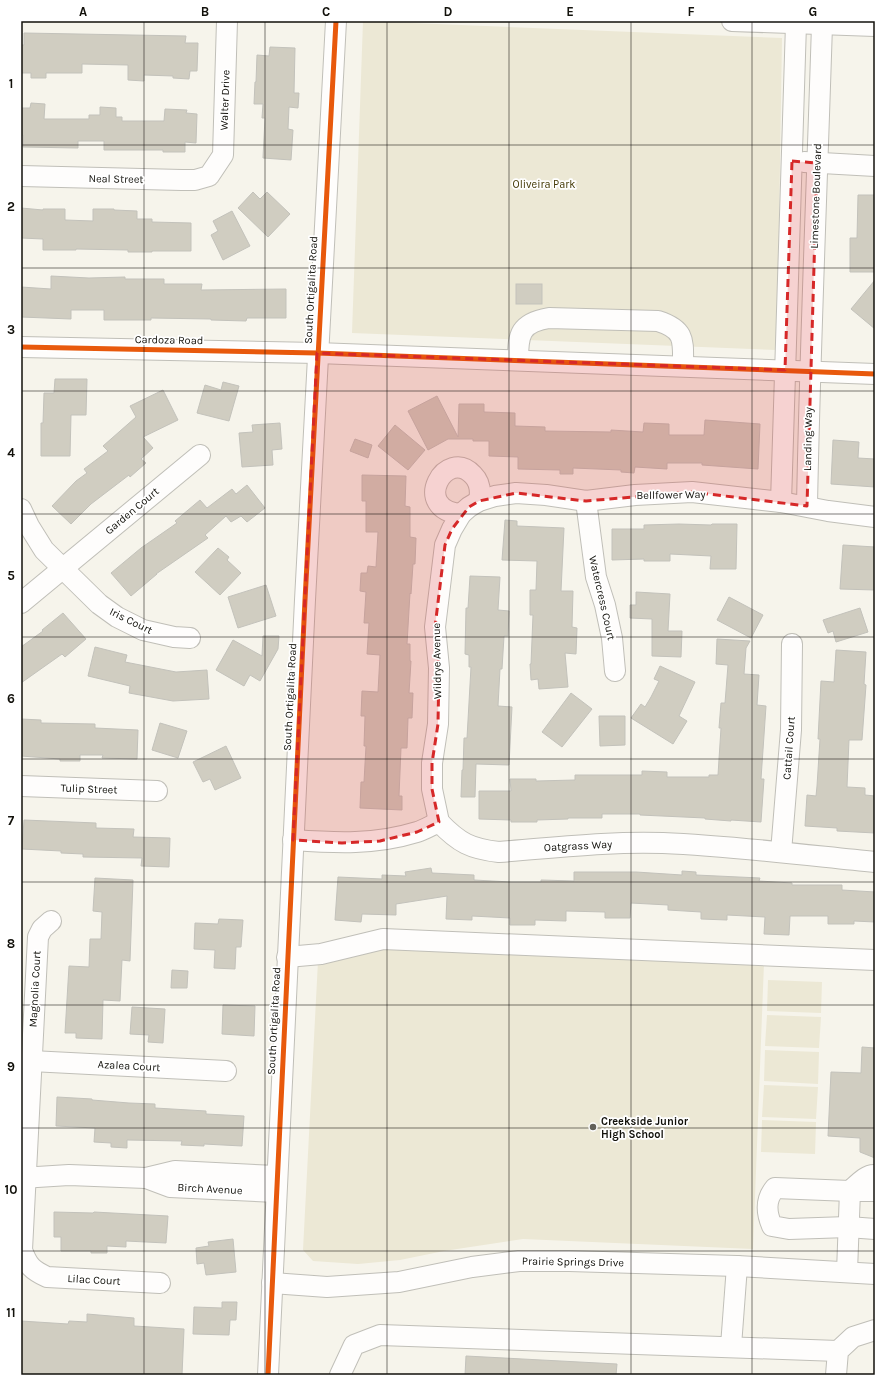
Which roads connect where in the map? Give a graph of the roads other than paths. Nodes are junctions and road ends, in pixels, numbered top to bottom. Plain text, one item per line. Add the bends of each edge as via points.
1 (227, 21) edge
2 (336, 21) edge
3 (732, 21) edge
4 (797, 22) edge
5 (821, 23) edge
6 (875, 26) edge
7 (792, 161) junction
8 (818, 163) junction
9 (875, 166) edge
10 (21, 176) edge
11 (210, 176) joint
12 (21, 347) edge
13 (317, 353) junction
14 (518, 360) junction
15 (683, 366) junction
16 (785, 370) junction
17 (810, 372) junction
18 (875, 374) edge
19 (200, 455) dead end
20 (586, 501) junction
21 (781, 502) junction
22 (807, 506) junction
23 (470, 507) joint
24 (21, 509) edge
25 (875, 517) edge
26 (63, 568) junction
27 (21, 603) edge
28 (190, 638) dead end
29 (792, 644) dead end
30 (615, 671) dead end
31 (21, 786) edge
32 (157, 791) dead end
33 (439, 822) junction
34 (293, 840) junction
35 (781, 852) junction
36 (875, 862) edge
37 (51, 921) dead end
38 (288, 957) junction
39 (875, 960) edge
40 (32, 1061) junction
41 (226, 1070) dead end
42 (875, 1175) edge
43 (23, 1178) edge
44 (276, 1184) junction
45 (850, 1191) junction
46 (875, 1191) edge
47 (848, 1227) junction
48 (875, 1229) edge
49 (737, 1266) junction
50 (31, 1267) joint
51 (847, 1272) junction
52 (875, 1274) edge
53 (160, 1283) dead end
54 (272, 1284) junction
55 (875, 1330) edge
56 (731, 1346) junction
57 (838, 1351) junction
58 (268, 1375) edge
59 (340, 1375) edge
60 (836, 1375) edge

1 - 11 street, Walter Drive via 223,155
2 - 13 street, South Ortigalita Road
3 - 4 street
4 - 5 street
4 - 7 street
5 - 6 street
5 - 8 street, Limestone Boulevard
7 - 8 street
7 - 16 street
8 - 9 street
8 - 17 street, Limestone Boulevard
10 - 11 street, Neal Street via 182,180
12 - 13 street, Cardoza Road
13 - 14 street, Cardoza Road
13 - 34 street, South Ortigalita Road
14 - 15 street, Cardoza Road
14 - 15 street via 520,336 535,320 548,318 658,321 678,331 683,341
15 - 16 street, Cardoza Road
16 - 17 street, Cardoza Road
16 - 21 street
17 - 18 street, Cardoza Road
17 - 22 street, Landing Way
19 - 26 street, Garden Court
20 - 21 street, Bellfower Way via 692,492
20 - 23 street, Bellfower Way via 516,493 495,496
20 - 30 street, Watercress Court via 596,577 612,638
21 - 22 street, Bellfower Way
22 - 25 street, Bellfower Way
23 - 33 street, Wildrye Avenue via 452,529 445,545 435,627 439,668 438,724 432,763 432,789
24 - 26 street, Iris Court via 44,550
26 - 27 street, Garden Court
26 - 28 street, Iris Court via 99,604 116,616 143,630
29 - 35 street, Cattail Court via 791,730
31 - 32 street, Tulip Street
33 - 34 street via 417,832 380,841 342,843
33 - 35 street, Oatgrass Way via 452,836 470,846 491,851 662,843
34 - 38 street, South Ortigalita Road
35 - 36 street, Oatgrass Way
37 - 40 street, Magnolia Court via 42,929 38,938
38 - 39 street via 321,954 383,939
38 - 44 street, South Ortigalita Road
40 - 41 street, Azalea Court
40 - 43 street, Magnolia Court
42 - 45 street via 871,1174
43 - 44 street, Birch Avenue via 69,1174 146,1178 175,1171
43 - 50 street, Magnolia Court via 22,1250
44 - 54 street, South Ortigalita Road
45 - 46 street
45 - 47 street
45 - 47 street via 775,1188 769,1195 767,1215 772,1226 789,1229
47 - 48 street
47 - 51 street
49 - 51 street, Prairie Springs Drive
49 - 54 street, Prairie Springs Drive via 519,1261 472,1267 399,1282 327,1287
49 - 56 street
50 - 53 street, Lilac Court via 47,1278
51 - 52 street, Prairie Springs Drive
54 - 58 street, South Ortigalita Road
55 - 57 street via 853,1337
56 - 57 street
56 - 59 street via 380,1335 354,1345
57 - 60 street

